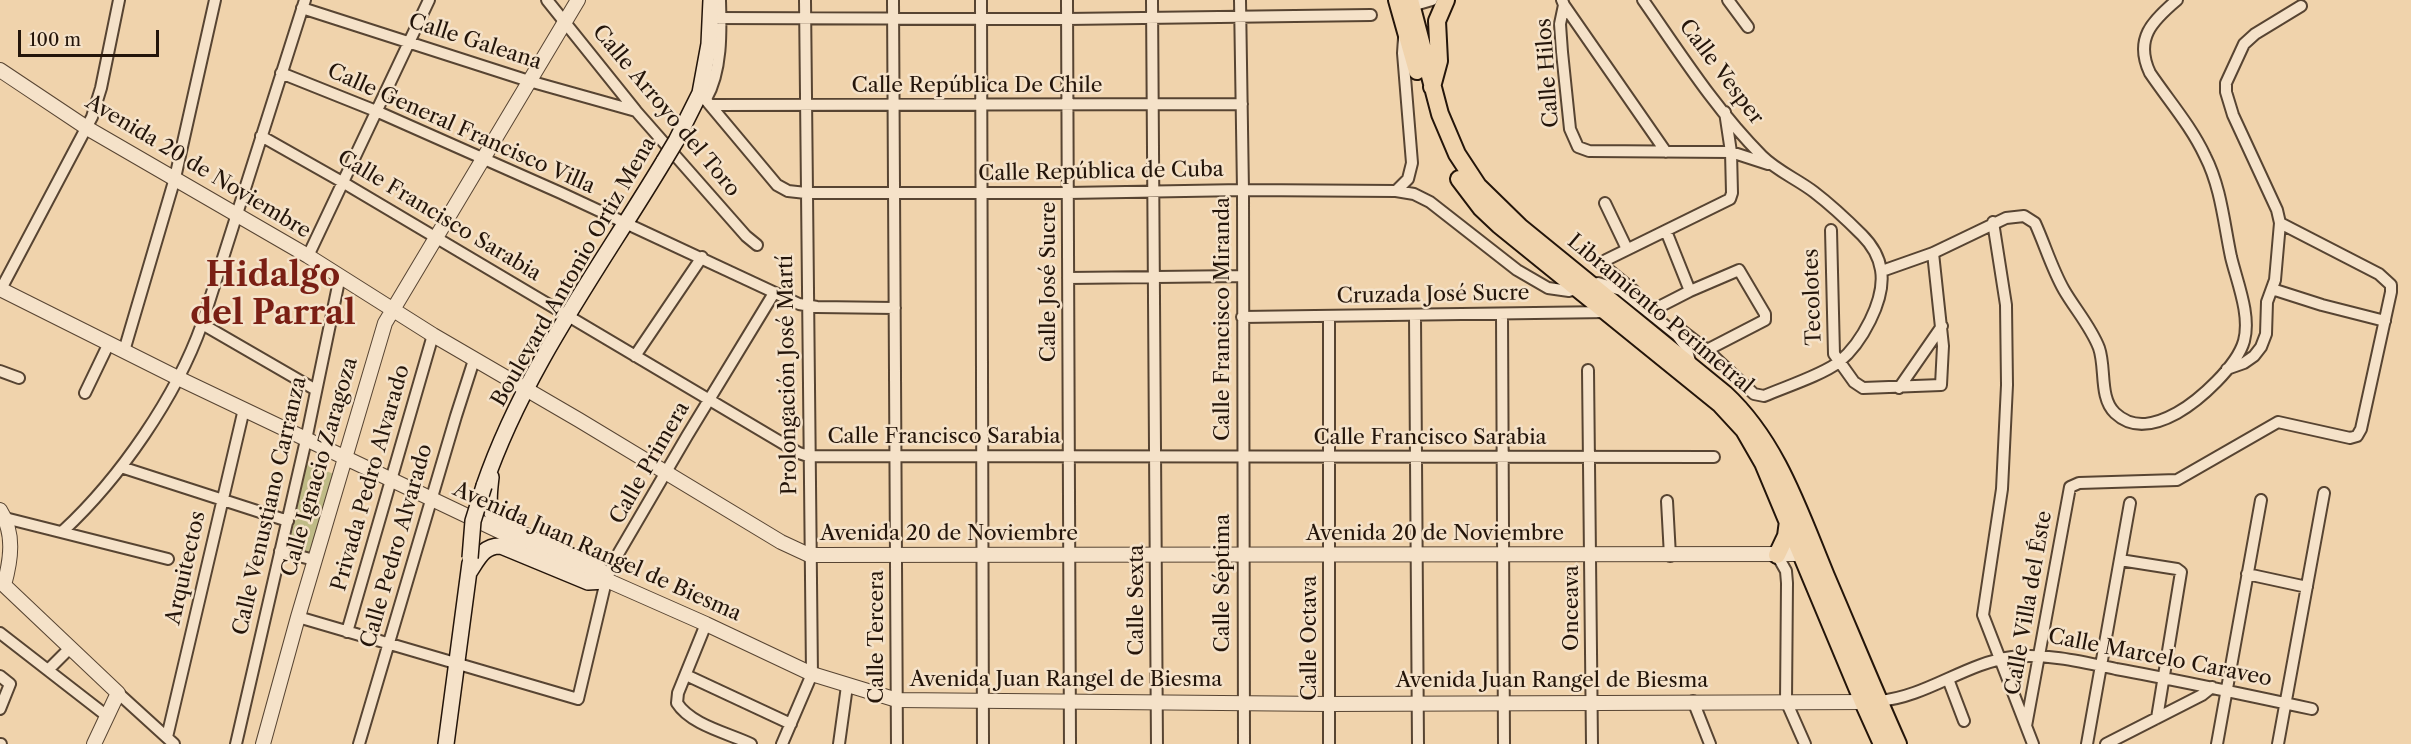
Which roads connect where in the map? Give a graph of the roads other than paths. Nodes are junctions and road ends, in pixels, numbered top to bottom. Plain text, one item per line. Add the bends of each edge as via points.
1 (119, 0) edge
2 (215, 0) edge
3 (429, 0) edge
4 (547, 0) edge
5 (578, 0) edge
6 (711, 0) edge
7 (720, 0) edge
8 (805, 0) edge
9 (893, 0) edge
10 (981, 0) edge
11 (1067, 0) edge
12 (1152, 0) edge
13 (1240, 0) edge
14 (1432, 0) edge
15 (1446, 0) edge
16 (1643, 0) edge
17 (1728, 0) edge
18 (2177, 0) edge
19 (1563, 3) edge
20 (303, 4) edge
21 (1405, 4) edge
22 (2301, 6) dead end
23 (1371, 15) dead end
24 (1240, 17) junction
25 (716, 18) junction
26 (893, 18) junction
27 (982, 18) junction
28 (1152, 18) junction
29 (805, 19) junction
30 (1067, 19) junction
31 (565, 21) junction
32 (1748, 27) dead end
33 (1406, 32) junction
34 (409, 41) junction
35 (0, 70) edge
36 (281, 73) junction
37 (529, 81) junction
38 (1432, 88) junction
39 (706, 99) junction
40 (980, 104) junction
41 (1069, 104) junction
42 (1242, 104) junction
43 (1154, 105) junction
44 (806, 106) junction
45 (893, 106) junction
46 (376, 111) junction
47 (636, 111) junction
48 (1725, 112) junction
49 (87, 128) junction
50 (261, 136) junction
51 (1666, 152) junction
52 (1731, 152) junction
53 (483, 159) junction
54 (1771, 165) junction
55 (175, 178) junction
56 (344, 183) junction
57 (1243, 190) junction
58 (1153, 191) junction
59 (1396, 191) junction
60 (806, 193) junction
61 (894, 193) junction
62 (980, 193) junction
63 (1068, 193) junction
64 (1605, 203) dead end
65 (237, 215) junction
66 (1993, 222) junction
67 (627, 223) junction
68 (2280, 223) junction
69 (1831, 230) dead end
70 (1666, 231) junction
71 (435, 239) junction
72 (757, 245) dead end
73 (1627, 249) junction
74 (1933, 253) junction
75 (308, 256) junction
76 (702, 257) junction
77 (1882, 271) junction
78 (340, 276) junction
79 (1243, 276) junction
80 (1068, 278) junction
81 (1154, 278) junction
82 (1585, 287) junction
83 (0, 289) edge
84 (2272, 289) junction
85 (1690, 291) junction
86 (774, 293) junction
87 (807, 306) junction
88 (895, 308) junction
89 (392, 309) junction
90 (1624, 311) junction
91 (1652, 311) junction
92 (1605, 313) junction
93 (1502, 314) junction
94 (569, 316) junction
95 (1329, 316) junction
96 (1415, 316) junction
97 (1242, 317) junction
98 (2385, 321) junction
99 (202, 324) junction
100 (1942, 326) junction
101 (433, 335) junction
102 (109, 343) junction
103 (1707, 350) junction
104 (124, 351) junction
105 (635, 356) junction
106 (474, 360) junction
107 (1838, 362) junction
108 (1691, 365) junction
109 (1588, 370) dead end
110 (2225, 370) junction
111 (0, 371) edge
112 (19, 378) dead end
113 (180, 380) junction
114 (1899, 388) junction
115 (525, 389) junction
116 (316, 390) junction
117 (85, 393) dead end
118 (709, 400) junction
119 (244, 409) junction
120 (306, 440) junction
121 (808, 456) junction
122 (1069, 456) junction
123 (1156, 456) junction
124 (895, 457) junction
125 (982, 457) junction
126 (1329, 457) junction
127 (1417, 457) junction
128 (1502, 457) junction
129 (1589, 457) junction
130 (1714, 457) dead end
131 (1242, 458) junction
132 (345, 459) junction
133 (493, 462) junction
134 (121, 467) junction
135 (666, 473) junction
136 (391, 481) junction
137 (2324, 493) dead end
138 (222, 500) junction
139 (431, 500) junction
140 (2261, 500) dead end
141 (1667, 501) dead end
142 (2130, 503) dead end
143 (2, 514) edge
144 (1788, 520) junction
145 (288, 521) junction
146 (63, 531) junction
147 (280, 551) junction
148 (1069, 554) junction
149 (1156, 554) junction
150 (1810, 554) junction
151 (809, 555) junction
152 (981, 555) junction
153 (1243, 555) junction
154 (1329, 555) junction
155 (1417, 555) junction
156 (1503, 555) junction
157 (1591, 555) junction
158 (1777, 555) junction
159 (896, 556) junction
160 (1670, 556) junction
161 (168, 559) dead end
162 (315, 560) junction
163 (2120, 560) junction
164 (470, 565) junction
165 (2247, 574) junction
166 (606, 582) junction
167 (2307, 587) junction
168 (2, 590) edge
169 (298, 617) junction
170 (706, 624) junction
171 (347, 632) junction
172 (0, 633) edge
173 (389, 644) junction
174 (70, 648) junction
175 (2039, 656) junction
176 (1998, 659) junction
177 (457, 665) junction
178 (2102, 666) junction
179 (49, 669) junction
180 (812, 674) junction
181 (686, 675) junction
182 (0, 676) edge
183 (2164, 677) junction
184 (1947, 679) junction
185 (847, 686) junction
186 (2212, 687) junction
187 (2226, 690) junction
188 (118, 693) junction
189 (897, 700) junction
190 (1693, 701) junction
191 (1786, 701) junction
192 (982, 702) junction
193 (1156, 702) junction
194 (1243, 702) junction
195 (1503, 702) junction
196 (1592, 702) junction
197 (1871, 702) junction
198 (1070, 703) junction
199 (1418, 703) junction
200 (2286, 703) junction
201 (1329, 704) junction
202 (0, 709) edge
203 (2312, 709) dead end
204 (107, 716) junction
205 (2157, 718) junction
206 (1964, 721) dead end
207 (791, 724) junction
208 (2026, 726) junction
209 (171, 741) edge
210 (94, 744) edge
211 (236, 744) edge
212 (263, 744) edge
213 (359, 744) edge
214 (446, 744) edge
215 (751, 744) edge
216 (782, 744) edge
217 (838, 744) edge
218 (897, 744) edge
219 (983, 744) edge
220 (1070, 744) edge
221 (1157, 744) edge
222 (1244, 744) edge
223 (1329, 744) edge
224 (1418, 744) edge
225 (1504, 744) edge
226 (1592, 744) edge
227 (1710, 744) edge
228 (1805, 744) edge
229 (1882, 744) edge
230 (1898, 744) edge
231 (2034, 744) edge
232 (2088, 744) edge
233 (2106, 744) edge
234 (2217, 744) edge
235 (2278, 744) edge

1 - 49 street via 101,88
2 - 55 street
3 - 34 street
4 - 31 street, Calle Arroyo del Toro
5 - 31 street, Calle Ignacio Zaragoza
6 - 25 main road, Boulevard Antonio Ortiz Mena
7 - 25 street
8 - 29 street, Prolongación José Martí
9 - 26 street, Calle Tercera
10 - 27 street
11 - 30 street, Calle José Sucre
12 - 28 street, Calle Sexta
13 - 24 street, Calle Francisco Miranda
14 - 21 street
15 - 38 main road via 1437,21 1439,61
16 - 48 street, Calle Vesper
17 - 32 street
18 - 110 street via 2148,30 2144,61 2198,141 2213,173 2246,318 2243,344
19 - 51 street
19 - 51 street, Calle Hilos via 1562,52 1575,144 1589,151
20 - 34 street, Calle Galeana
20 - 36 street
21 - 33 main road, Libramiento Perimetral
21 - 38 main road, Libramiento Perimetral
22 - 68 street via 2244,44 2226,83 2234,115
23 - 24 street
24 - 28 street
24 - 42 street, Calle Francisco Miranda
25 - 29 street
25 - 39 main road, Boulevard Antonio Ortiz Mena via 705,70
26 - 27 street
26 - 29 street
26 - 45 street, Calle Tercera
27 - 30 street
27 - 40 street
28 - 30 street
28 - 43 street, Calle Sexta
29 - 44 street, Prolongación José Martí
30 - 41 street, Calle José Sucre
31 - 37 street, Calle Ignacio Zaragoza
31 - 47 street, Calle Arroyo del Toro
33 - 59 street via 1403,53 1412,163 1408,179
33 - 82 main road, Libramiento Perimetral via 1434,129 1469,194 1499,225
34 - 37 street, Calle Galeana
34 - 46 street
35 - 49 street, Avenida 20 de Noviembre
36 - 46 street, Calle General Francisco Villa
36 - 50 street
37 - 47 street, Calle Galeana
37 - 53 street, Calle Ignacio Zaragoza
38 - 82 main road, Libramiento Perimetral via 1448,135 1478,186
39 - 44 street, Calle República De Chile
39 - 60 street, Calle República de Cuba via 777,185
39 - 67 main road, Boulevard Antonio Ortiz Mena, bridge
40 - 41 street, Calle República De Chile
40 - 45 street, Calle República De Chile
40 - 62 street
41 - 43 street, Calle República De Chile
41 - 63 street, Calle José Sucre
42 - 43 street, Calle República De Chile
42 - 57 street, Calle Francisco Miranda
43 - 58 street, Calle Sexta
44 - 45 street, Calle República De Chile
44 - 60 street, Prolongación José Martí
45 - 61 street, Calle Tercera
46 - 53 street, Calle General Francisco Villa
46 - 56 street
47 - 72 street, Calle Arroyo del Toro
48 - 52 street
48 - 54 street, Calle Vesper
49 - 55 street, Avenida 20 de Noviembre
49 - 83 street
50 - 56 street, Calle Francisco Sarabia
50 - 65 street
51 - 52 street
52 - 54 street
52 - 70 street via 1731,199
53 - 67 street, Calle General Francisco Villa
53 - 71 street, Calle Ignacio Zaragoza
54 - 77 street via 1815,192 1864,237
55 - 65 street, Avenida 20 de Noviembre
55 - 104 street
56 - 71 street, Calle Francisco Sarabia
56 - 75 street
57 - 58 street, Calle República de Cuba
57 - 59 street, Calle República de Cuba
57 - 79 street, Calle Francisco Miranda
58 - 63 street, Calle República de Cuba
58 - 81 street, Calle Sexta
59 - 82 street, Calle República de Cuba via 1430,202 1535,282 1559,291
60 - 61 street, Calle República de Cuba
60 - 87 street, Prolongación José Martí
61 - 62 street, Calle República de Cuba
61 - 88 street, Calle Tercera
62 - 63 street, Calle República de Cuba
62 - 125 street
63 - 80 street, Calle José Sucre
64 - 73 street
65 - 75 street, Avenida 20 de Noviembre
65 - 99 street
66 - 74 street
66 - 110 street via 2016,216 2035,223 2063,289 2098,348 2107,399 2123,420 2136,425 2165,420 2202,395
66 - 176 street via 2006,304 2007,385 2002,489 1983,615
67 - 76 street, Calle General Francisco Villa
67 - 94 main road, Boulevard Antonio Ortiz Mena
68 - 84 street
68 - 98 street via 2379,274 2391,285
69 - 107 street, Tecolotes via 1832,344
70 - 73 street
70 - 85 street
71 - 89 street, Calle Ignacio Zaragoza
71 - 94 street, Calle Francisco Sarabia
73 - 91 street via 1604,263
74 - 77 street
74 - 100 street
75 - 78 street, Avenida 20 de Noviembre
76 - 86 street, Calle General Francisco Villa
76 - 105 street
77 - 107 street via 1872,316 1862,335
78 - 89 street, Avenida 20 de Noviembre
78 - 116 street, Calle Venustiano Carranza
79 - 81 street
79 - 97 street, Calle Francisco Miranda
80 - 81 street
80 - 122 street, Calle José Sucre
81 - 123 street, Calle Sexta
82 - 90 main road, Libramiento Perimetral
82 - 91 street, Calle República de Cuba via 1607,284
82 - 92 main road, Libramiento Perimetral
83 - 102 street, Avenida Juan Rangel de Biesma
84 - 98 street
84 - 110 street via 2261,347 2244,363
85 - 91 street
85 - 103 street via 1737,269 1765,314 1765,320
86 - 87 street, Calle General Francisco Villa
86 - 118 street, Calle Primera
87 - 88 street, Calle General Francisco Villa
87 - 121 street, Prolongación José Martí
88 - 124 street, Calle Tercera
89 - 101 street, Avenida 20 de Noviembre
89 - 132 street, Calle Ignacio Zaragoza via 376,350
90 - 92 street, Cruzada José Sucre
90 - 108 main road, Libramiento Perimetral
91 - 103 street
91 - 108 street via 1682,340
92 - 93 street, Cruzada José Sucre
92 - 144 main road, Libramiento Perimetral via 1734,418 1761,459
93 - 96 street, Cruzada José Sucre
93 - 128 street
94 - 105 street, Calle Francisco Sarabia
94 - 115 main road, Boulevard Antonio Ortiz Mena
95 - 96 street, Cruzada José Sucre
95 - 97 street, Cruzada José Sucre
95 - 126 street, Calle Octava
96 - 127 street
97 - 131 street, Calle Francisco Miranda
98 - 175 street, Calle Villa del Éste via 2357,436 2349,438 2278,422 2177,480 2079,483 2070,487
99 - 113 street
99 - 116 street
100 - 114 street
100 - 114 street via 1941,385
101 - 106 street, Avenida 20 de Noviembre
101 - 136 street, Privada Pedro Alvarado
102 - 104 street, Avenida Juan Rangel de Biesma
102 - 117 street
103 - 107 street via 1758,396
104 - 113 street, Avenida Juan Rangel de Biesma
105 - 118 street, Calle Francisco Sarabia
106 - 115 street, Avenida 20 de Noviembre
106 - 139 street, Calle Pedro Alvarado
107 - 114 street via 1863,388
108 - 150 main road, Libramiento Perimetral via 1739,406 1765,440
109 - 129 street, Onceava
111 - 112 street
113 - 119 street, Avenida Juan Rangel de Biesma
113 - 134 street
115 - 133 main road, Boulevard Antonio Ortiz Mena
115 - 135 street, Avenida 20 de Noviembre
116 - 120 street, Calle Venustiano Carranza
118 - 121 street, Calle Francisco Sarabia
118 - 135 street, Calle Primera
119 - 120 street, Avenida Juan Rangel de Biesma
119 - 138 street, Arquitectos
120 - 132 street, Avenida Juan Rangel de Biesma
120 - 145 street, Calle Venustiano Carranza
121 - 124 street, Calle Francisco Sarabia
121 - 151 street, Prolongación José Martí
122 - 123 street, Calle Francisco Sarabia
122 - 125 street, Calle Francisco Sarabia
122 - 148 street, Calle José Sucre
123 - 131 street, Calle Francisco Sarabia
123 - 149 street, Calle Sexta
124 - 125 street, Calle Francisco Sarabia
124 - 159 street, Calle Tercera
125 - 152 street
126 - 127 street, Calle Francisco Sarabia
126 - 131 street, Calle Francisco Sarabia
126 - 154 street, Calle Octava
127 - 128 street, Calle Francisco Sarabia
127 - 155 street
128 - 129 street, Calle Francisco Sarabia
128 - 156 street
129 - 130 street, Calle Francisco Sarabia
129 - 157 street, Onceava
131 - 153 street, Calle Séptima
132 - 136 street, Avenida Juan Rangel de Biesma
132 - 162 street, Calle Ignacio Zaragoza
133 - 164 main road, Boulevard Antonio Ortiz Mena, bridge via 473,521
133 - 166 main road via 488,503 495,520 594,566
134 - 138 street
134 - 146 street
135 - 151 street, Avenida 20 de Noviembre
135 - 166 street, Calle Primera via 614,561
136 - 139 street, Avenida Juan Rangel de Biesma
136 - 171 street, Privada Pedro Alvarado
137 - 167 street
138 - 145 street
138 - 209 street, Arquitectos
139 - 166 street, Avenida Juan Rangel de Biesma
139 - 173 street, Calle Pedro Alvarado
140 - 165 street
141 - 160 street
142 - 163 street
143 - 146 street
143 - 168 street via 10,541 9,570
144 - 150 main road, Libramiento Perimetral
144 - 158 main road
145 - 147 street, Calle Venustiano Carranza
146 - 161 street
147 - 162 street
147 - 211 street, Calle Venustiano Carranza
148 - 149 street, Avenida 20 de Noviembre
148 - 152 street, Avenida 20 de Noviembre
148 - 198 street, Calle José Sucre
149 - 153 street, Avenida 20 de Noviembre
149 - 193 street, Calle Sexta
150 - 158 street, Avenida 20 de Noviembre
150 - 197 main road, Libramiento Perimetral
151 - 159 street, Avenida 20 de Noviembre
151 - 180 street, Prolongación José Martí
152 - 159 street, Avenida 20 de Noviembre
152 - 192 street
153 - 154 street, Avenida 20 de Noviembre
153 - 194 street, Calle Séptima
154 - 155 street, Avenida 20 de Noviembre
154 - 201 street, Calle Octava
155 - 156 street, Avenida 20 de Noviembre
155 - 199 street
156 - 157 street, Avenida 20 de Noviembre
156 - 195 street
157 - 160 street, Avenida 20 de Noviembre
157 - 196 street, Onceava
158 - 160 street, Avenida 20 de Noviembre
158 - 191 street via 1787,583
159 - 189 street, Calle Tercera
162 - 169 street, Calle Ignacio Zaragoza
163 - 178 street
163 - 183 street via 2179,570 2181,575
164 - 166 main road via 486,549 501,546 588,582
164 - 177 main road, Boulevard Antonio Ortiz Mena
165 - 167 street
165 - 187 street
166 - 170 street, Avenida Juan Rangel de Biesma
166 - 177 street, Calle Primera via 578,699
167 - 200 street
168 - 174 street
169 - 171 street
169 - 212 street, Calle Ignacio Zaragoza
170 - 180 street, Avenida Juan Rangel de Biesma
170 - 181 street
171 - 173 street
172 - 179 street
173 - 177 street
173 - 213 street, Calle Pedro Alvarado
174 - 179 street
174 - 188 street
175 - 176 street, Calle Marcelo Caraveo
175 - 178 street, Calle Marcelo Caraveo
175 - 208 street, Calle Villa del Éste
176 - 184 street, Calle Marcelo Caraveo
176 - 208 street
177 - 214 main road, Boulevard Antonio Ortiz Mena
178 - 183 street, Calle Marcelo Caraveo
178 - 232 street
179 - 204 street
180 - 185 street, Avenida Juan Rangel de Biesma
180 - 207 street, Prolongación José Martí
181 - 207 street
181 - 215 street via 677,697 678,706 700,721
182 - 202 street via 10,684
183 - 186 street, Calle Marcelo Caraveo
183 - 205 street
184 - 197 street, Calle Marcelo Caraveo via 1897,699
184 - 206 street
185 - 189 street, Avenida Juan Rangel de Biesma
185 - 217 street
186 - 187 street, Calle Marcelo Caraveo
186 - 205 street
187 - 200 street, Calle Marcelo Caraveo
187 - 234 street
188 - 204 street
188 - 209 street
189 - 192 street, Avenida Juan Rangel de Biesma
189 - 218 street, Calle Tercera
190 - 191 street, Avenida Juan Rangel de Biesma
190 - 196 street, Avenida Juan Rangel de Biesma
190 - 227 street
191 - 197 street, Avenida Juan Rangel de Biesma
191 - 228 street
192 - 198 street, Avenida Juan Rangel de Biesma
192 - 219 street
193 - 194 street, Avenida Juan Rangel de Biesma
193 - 198 street, Avenida Juan Rangel de Biesma
193 - 221 street, Calle Sexta
194 - 201 street, Avenida Juan Rangel de Biesma
194 - 222 street, Calle Séptima
195 - 196 street, Avenida Juan Rangel de Biesma
195 - 199 street, Avenida Juan Rangel de Biesma
195 - 225 street
196 - 226 street, Onceava
197 - 229 main road, Libramiento Perimetral
197 - 230 main road, Libramiento Perimetral
198 - 220 street, Calle José Sucre
199 - 201 street, Avenida Juan Rangel de Biesma
199 - 224 street
200 - 203 street, Calle Marcelo Caraveo
200 - 235 street
201 - 223 street, Calle Octava
204 - 210 street
205 - 233 street
207 - 216 street, Prolongación José Martí
208 - 231 street

